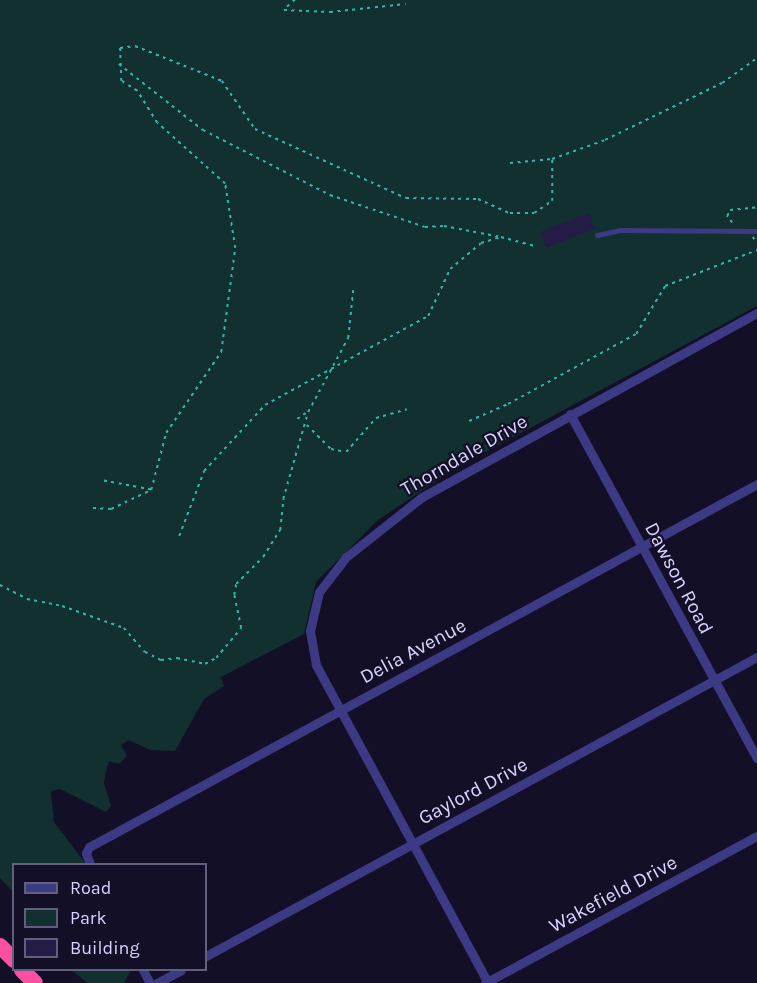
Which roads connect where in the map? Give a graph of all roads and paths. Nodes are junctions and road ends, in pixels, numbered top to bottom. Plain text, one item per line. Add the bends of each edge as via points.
1 (295, 0) edge
2 (406, 4) dead end
3 (757, 58) edge
4 (118, 64) junction
5 (552, 159) junction
6 (510, 163) dead end
7 (757, 207) edge
8 (746, 230) junction
9 (757, 231) edge
10 (597, 235) dead end
11 (501, 237) junction
12 (757, 243) edge
13 (534, 246) dead end
14 (757, 250) edge
15 (353, 290) dead end
16 (757, 313) edge
17 (334, 366) junction
18 (407, 409) dead end
19 (308, 412) junction
20 (570, 414) junction
21 (297, 419) dead end
22 (469, 421) dead end
23 (307, 424) junction
24 (104, 481) dead end
25 (757, 484) edge
26 (151, 490) junction
27 (93, 508) dead end
28 (179, 536) dead end
29 (643, 548) junction
30 (0, 585) edge
31 (757, 657) edge
32 (715, 681) junction
33 (339, 711) junction
34 (757, 758) edge
35 (757, 836) edge
36 (411, 844) junction
37 (90, 863) edge
38 (0, 946) edge
39 (207, 955) edge
40 (12, 958) edge
41 (24, 971) edge
42 (178, 971) edge
43 (35, 983) edge
44 (157, 983) edge
45 (487, 983) edge

1 - 2 path via 284,10 330,12
3 - 5 path via 695,97 605,140
4 - 5 path via 120,48 131,45 222,81 255,129 406,198 478,199 510,213 534,213 552,201
4 - 11 path via 203,130 330,195 425,226
4 - 26 path via 121,81 139,93 150,115 225,184 235,248 221,352 166,433
5 - 6 path
7 - 8 path via 727,212 732,223
8 - 9 lane
8 - 10 lane via 620,230
8 - 12 path
11 - 13 path
11 - 17 path via 481,243 450,268 429,316
14 - 22 path via 665,286 636,334
15 - 17 path via 348,338
16 - 20 street, Thorndale Drive
17 - 19 path
17 - 28 path via 265,405 245,423 204,471
18 - 23 path via 376,418 346,452 331,449
19 - 21 path
19 - 23 path
20 - 29 street, Dawson Road
20 - 33 street, Thorndale Drive via 422,497 369,537 326,580 312,615 312,647
23 - 30 path via 283,499 277,536 234,590 241,628 210,662 161,660 145,652 124,628 62,606 27,599
24 - 26 path
25 - 29 street, Delia Avenue
26 - 27 path via 111,509
29 - 32 street, Dawson Road
29 - 33 street, Delia Avenue
31 - 32 street, Gaylord Drive
32 - 34 street, Dawson Road
32 - 36 street, Gaylord Drive
33 - 36 street, Thorndale Drive
33 - 37 street, Delia Avenue via 86,849
35 - 45 street, Wakefield Drive
36 - 39 street, Gaylord Drive
36 - 45 street, Thorndale Drive
38 - 40 highway
41 - 43 highway
42 - 44 street

